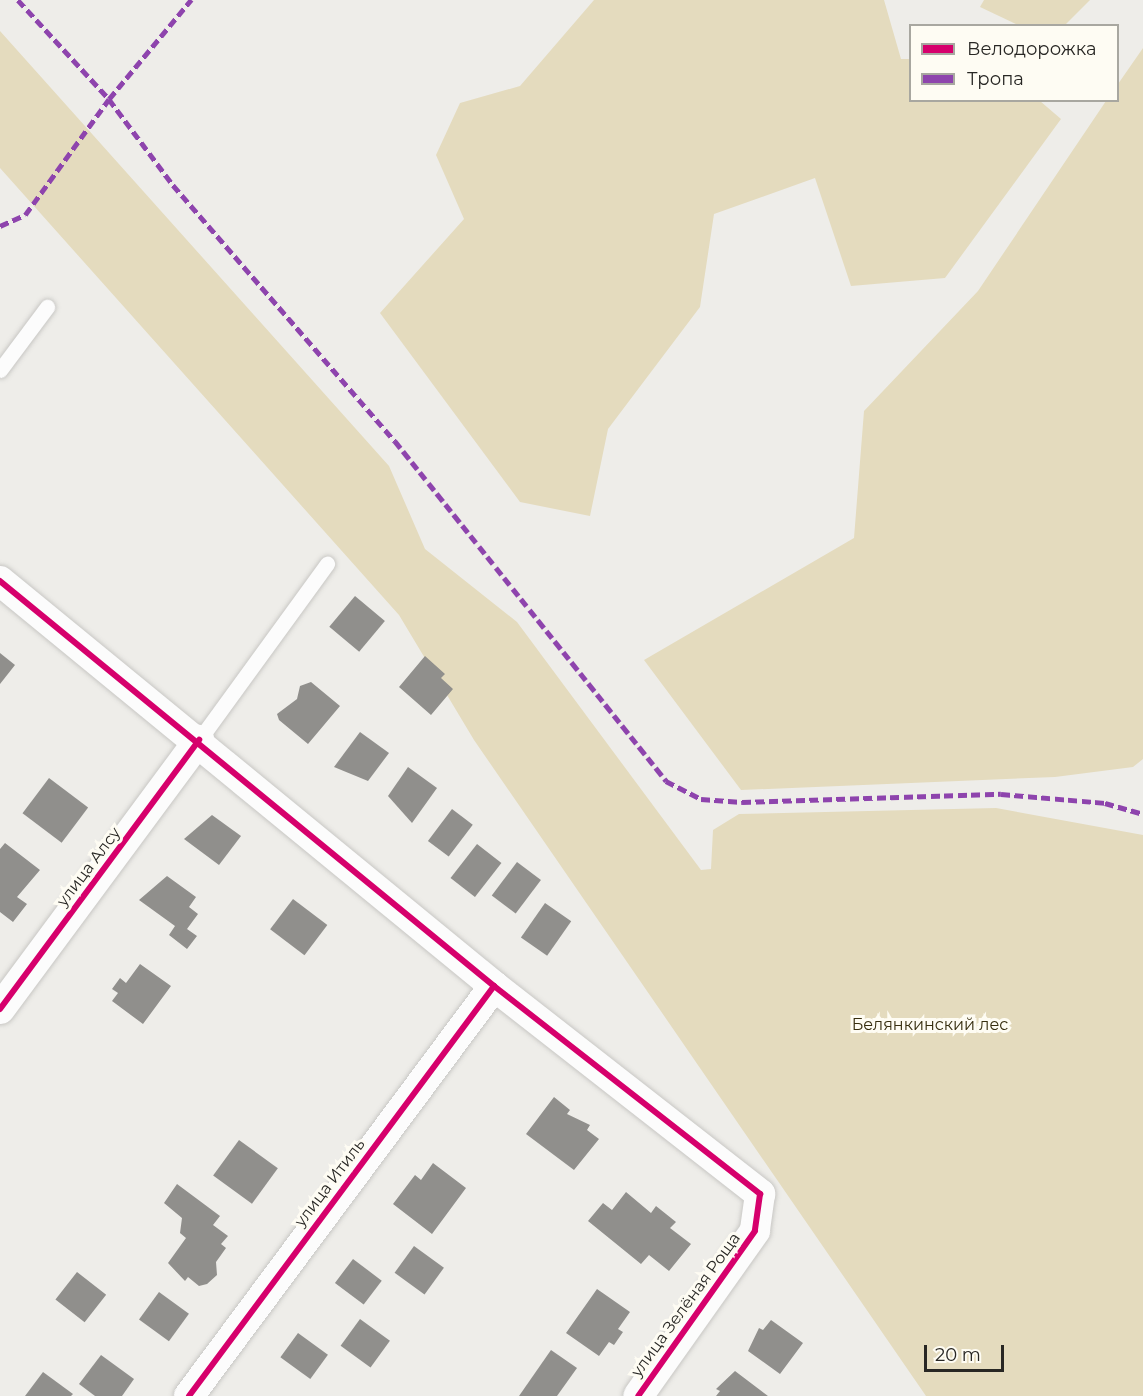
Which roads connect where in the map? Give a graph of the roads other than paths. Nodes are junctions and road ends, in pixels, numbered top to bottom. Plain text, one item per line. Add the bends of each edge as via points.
1 (47, 307) dead end
2 (0, 370) edge
3 (327, 564) dead end
4 (0, 581) edge
5 (199, 740) junction
6 (494, 986) junction
7 (0, 1009) edge
8 (189, 1396) edge
9 (638, 1396) edge

1 - 2 lane
3 - 5 lane, улица Алсу
4 - 5 street
5 - 6 street
5 - 7 street, улица Алсу
6 - 8 street, улица Итиль
6 - 9 street, улица Зелёная Роща via 760,1194 756,1231

